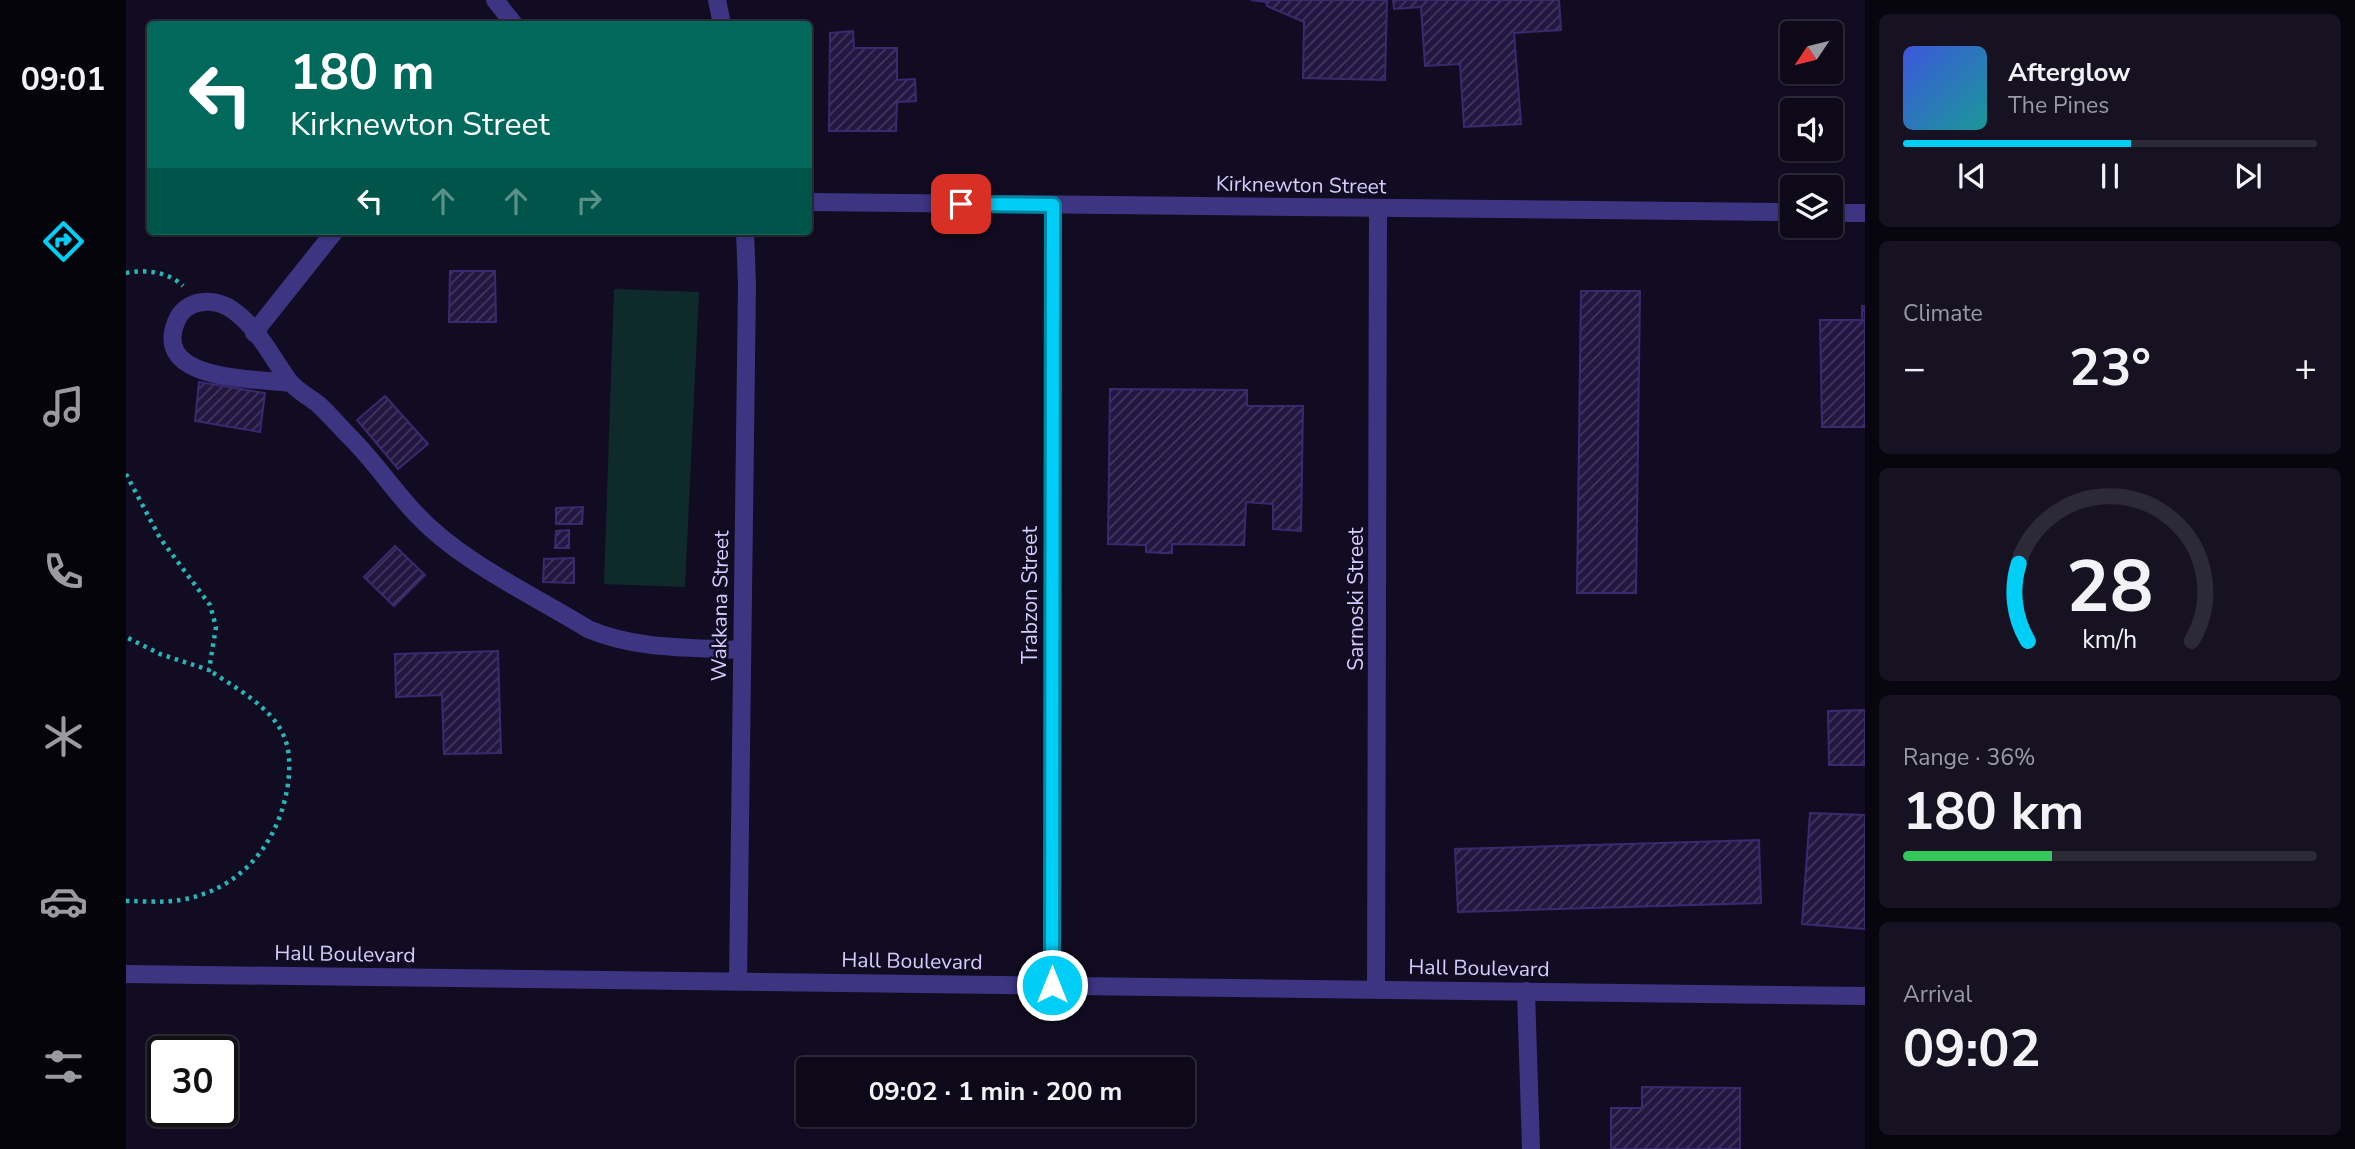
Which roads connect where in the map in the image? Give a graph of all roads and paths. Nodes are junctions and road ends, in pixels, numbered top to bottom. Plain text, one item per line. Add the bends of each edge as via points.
1 (495, 0) edge
2 (717, 0) edge
3 (512, 21) edge
4 (721, 21) edge
5 (812, 202) edge
6 (1053, 205) junction
7 (1378, 209) junction
8 (1780, 212) edge
9 (1843, 213) edge
10 (1865, 213) edge
11 (332, 235) edge
12 (745, 235) edge
13 (126, 273) edge
14 (200, 302) junction
15 (254, 333) junction
16 (290, 383) junction
17 (126, 474) edge
18 (126, 637) edge
19 (742, 650) junction
20 (209, 670) junction
21 (126, 901) edge
22 (126, 974) edge
23 (738, 981) junction
24 (1052, 985) junction
25 (1376, 989) junction
26 (1526, 991) junction
27 (1865, 996) edge
28 (1531, 1149) edge

1 - 3 street
2 - 4 street
5 - 6 street, Kirknewton Street
6 - 7 street, Kirknewton Street
6 - 24 street, Trabzon Street
7 - 8 street, Kirknewton Street
7 - 25 street, Sarnoski Street
9 - 10 street
11 - 15 street
12 - 19 street, Wakkana Street
13 - 14 path via 173,276
14 - 15 street via 216,302 234,311
14 - 16 street via 185,308 173,335 178,356 192,369
15 - 16 street
16 - 19 street via 354,442 439,537 588,629 641,645
17 - 20 path via 160,538 210,604 216,627
18 - 20 path
19 - 23 street, Wakkana Street
20 - 21 path via 255,702 282,733 291,771 283,809 261,857 222,887 179,900
22 - 23 street, Hall Boulevard
23 - 24 street, Hall Boulevard
24 - 25 street, Hall Boulevard
25 - 26 street, Hall Boulevard
26 - 27 street, Hall Boulevard
26 - 28 street

